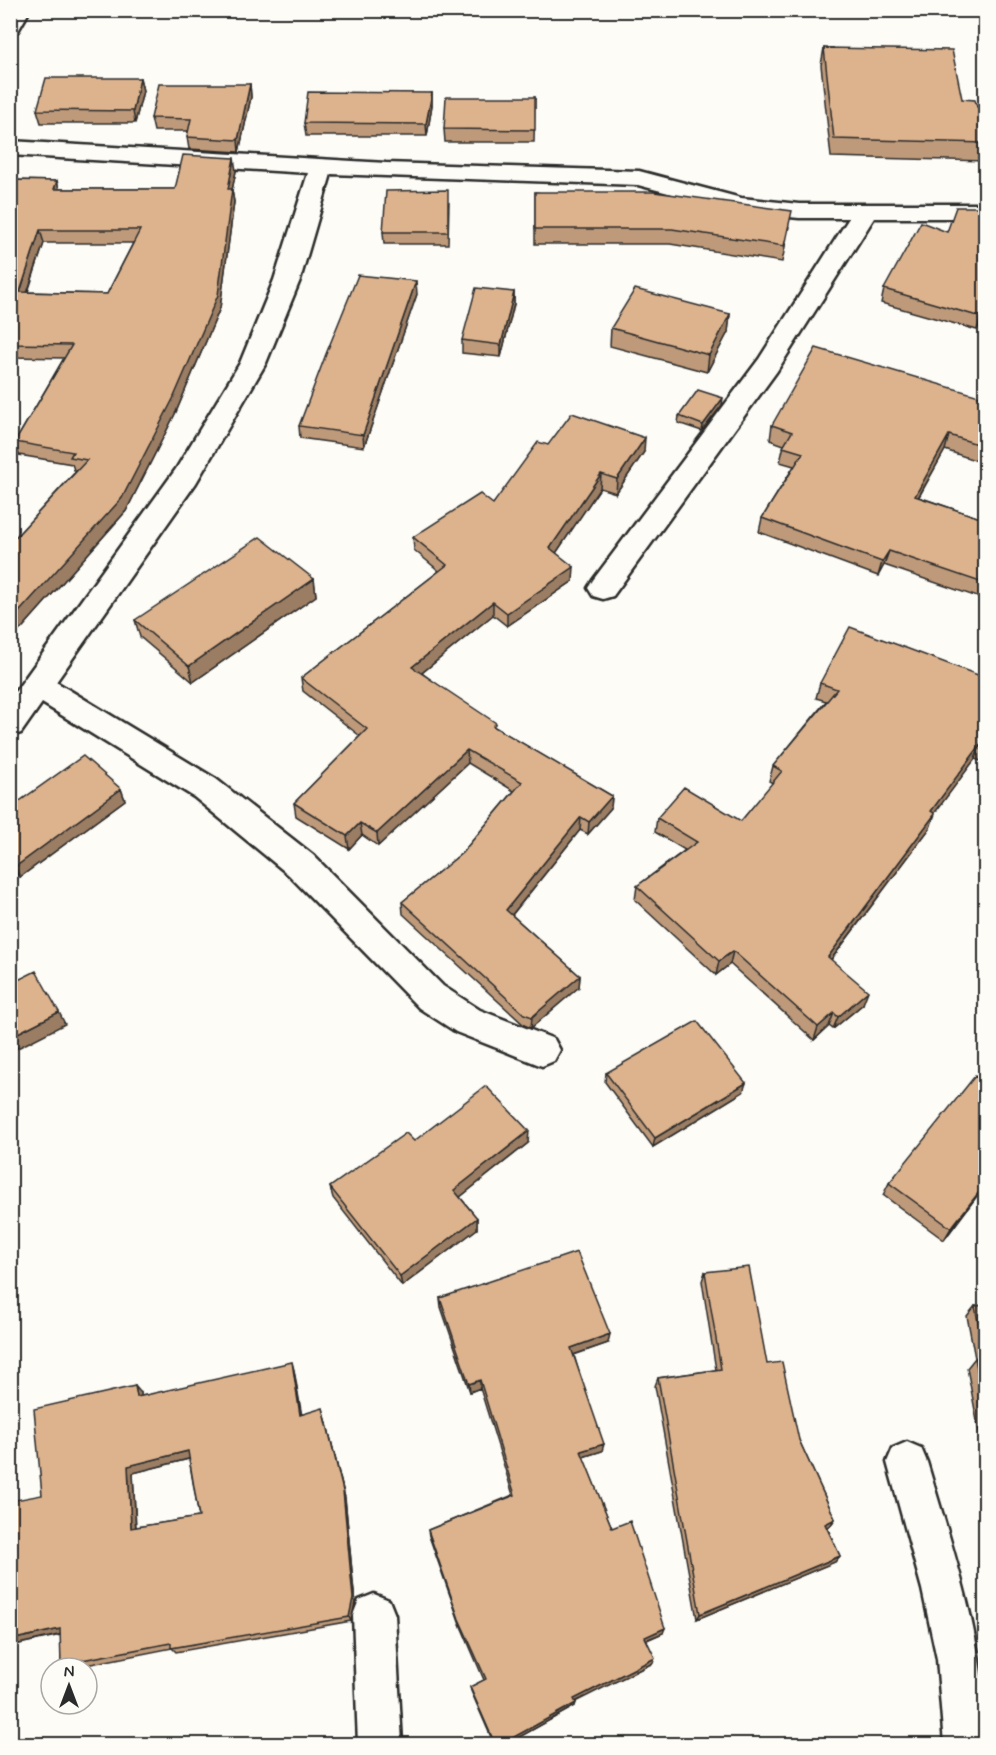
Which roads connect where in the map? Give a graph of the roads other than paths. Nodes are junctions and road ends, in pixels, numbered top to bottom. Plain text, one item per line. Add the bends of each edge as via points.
1 (20, 10) edge
2 (10, 26) edge
3 (10, 148) edge
4 (322, 166) junction
5 (867, 210) junction
6 (986, 211) edge
7 (603, 588) dead end
8 (38, 686) junction
9 (10, 724) edge
10 (542, 1050) dead end
11 (907, 1462) dead end
12 (374, 1615) dead end
13 (380, 1744) edge
14 (966, 1744) edge

1 - 2 street
3 - 4 street
4 - 5 street via 639,178 741,205 799,211
4 - 8 street via 287,280 253,363 186,476
5 - 6 street
5 - 7 street via 768,365
8 - 9 street
8 - 10 street via 205,788 301,865 431,997 468,1021
11 - 14 street via 944,1589 959,1659
12 - 13 street

